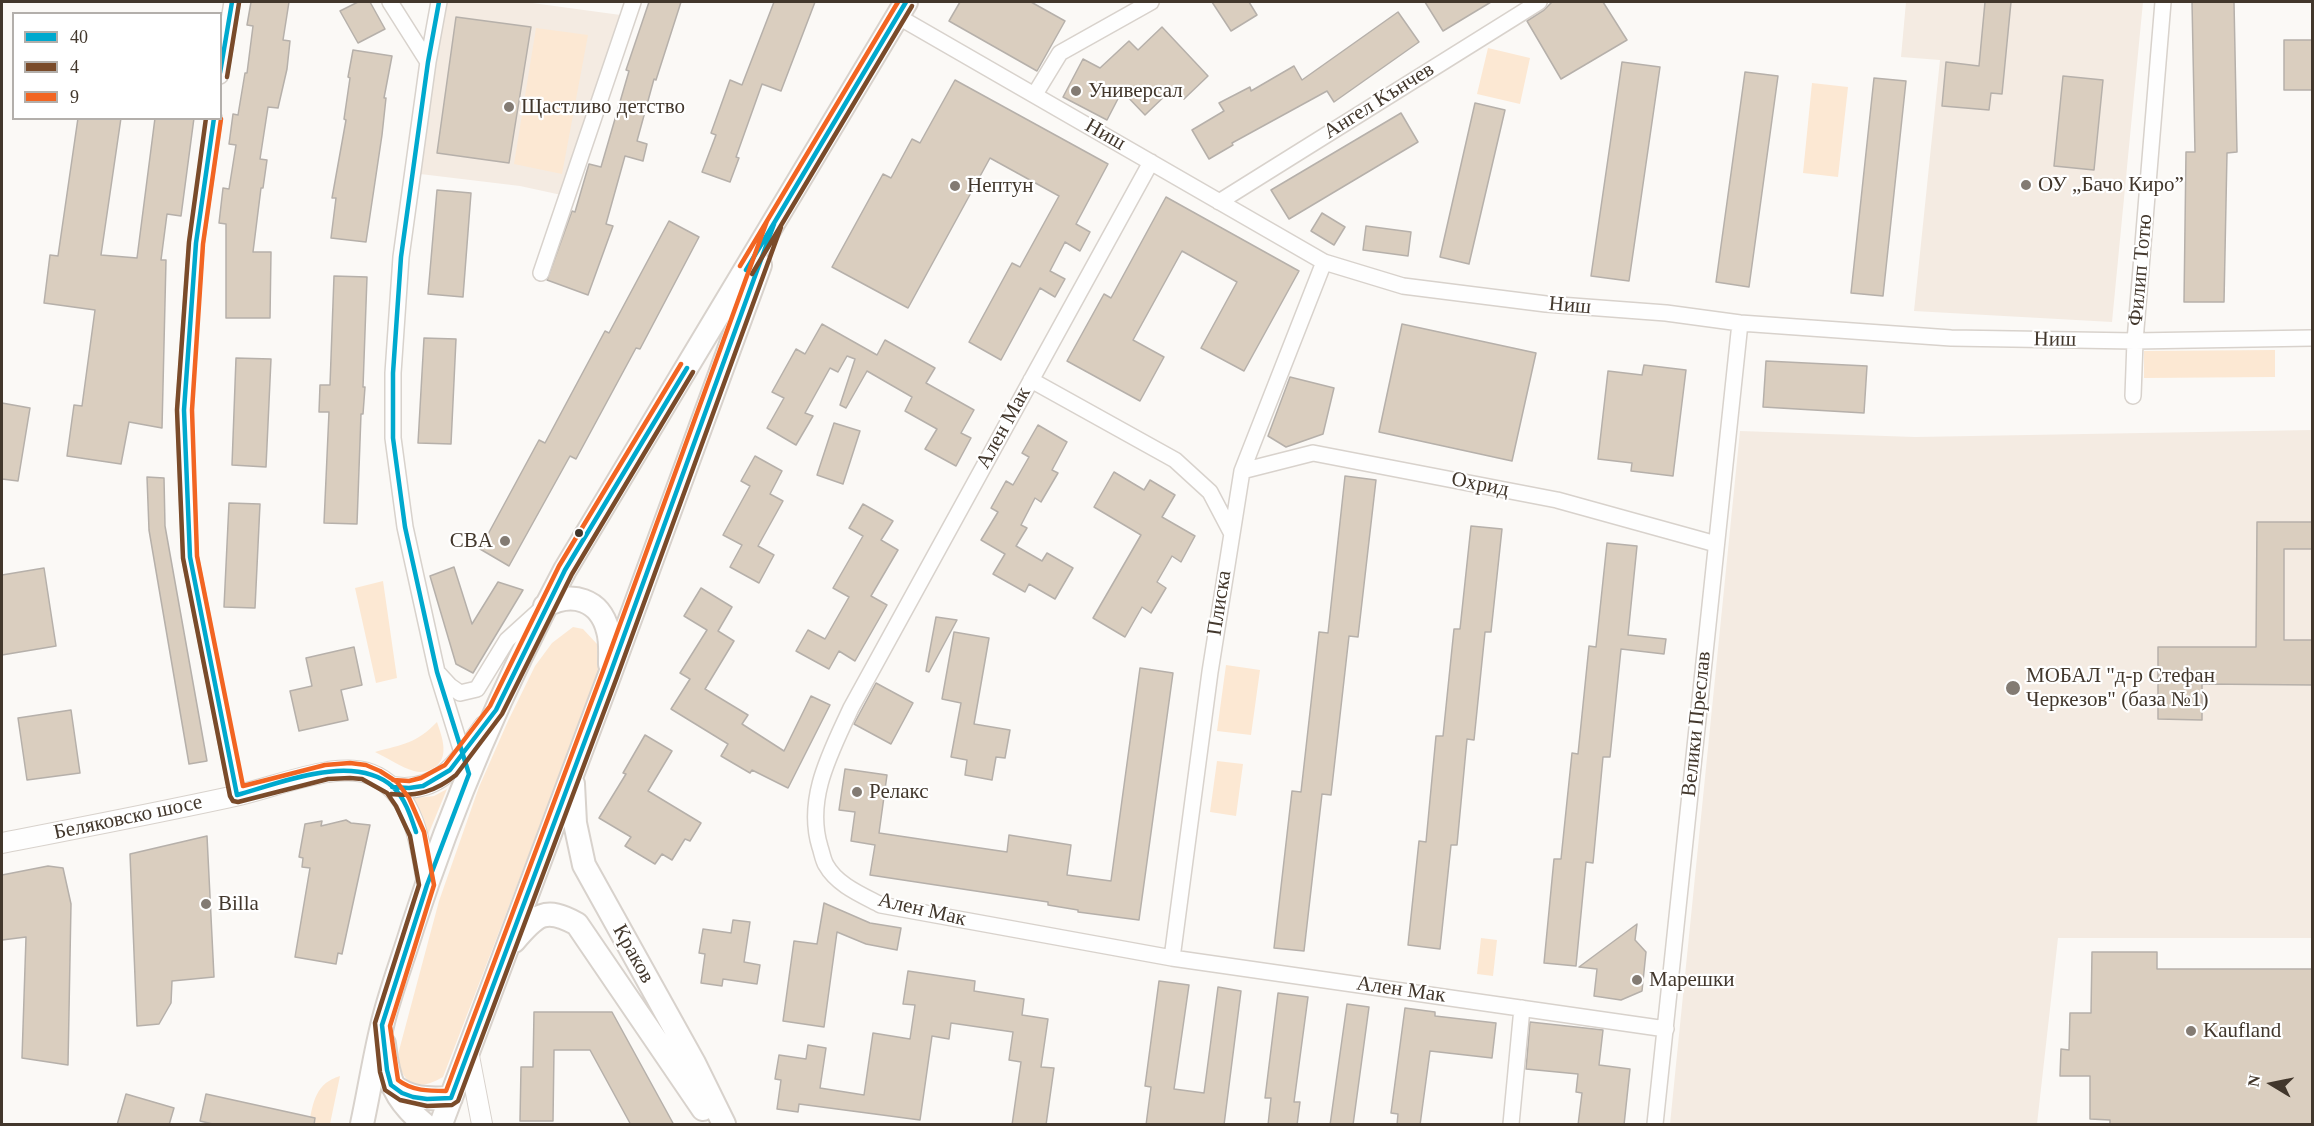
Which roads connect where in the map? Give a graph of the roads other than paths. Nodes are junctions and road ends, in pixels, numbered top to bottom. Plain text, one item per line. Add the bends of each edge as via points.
1 (232, 2) edge
2 (390, 2) edge
3 (439, 2) edge
4 (633, 2) edge
5 (1151, 2) edge
6 (1539, 2) edge
7 (2163, 2) edge
8 (901, 9) edge
9 (428, 62) junction
10 (222, 64) edge
11 (1035, 94) junction
12 (214, 120) edge
13 (1151, 162) junction
14 (1219, 202) junction
15 (774, 224) junction
16 (1324, 262) junction
17 (541, 273) dead end
18 (1740, 323) junction
19 (2313, 338) edge
20 (2135, 341) junction
21 (1030, 380) junction
22 (2133, 396) dead end
23 (1242, 471) junction
24 (1231, 532) junction
25 (1716, 544) junction
26 (545, 606) junction
27 (437, 672) junction
28 (610, 674) junction
29 (466, 764) junction
30 (573, 774) junction
31 (392, 787) junction
32 (237, 795) junction
33 (2, 843) edge
34 (427, 885) junction
35 (505, 951) junction
36 (1172, 958) junction
37 (1522, 1008) junction
38 (382, 1025) junction
39 (1666, 1029) junction
40 (468, 1051) junction
41 (391, 1085) junction
42 (451, 1098) junction
43 (362, 1125) edge
44 (424, 1125) edge
45 (441, 1125) edge
46 (482, 1125) edge
47 (714, 1125) edge
48 (724, 1125) edge
49 (1512, 1125) edge
50 (1655, 1125) edge

1 - 10 street
2 - 9 street
3 - 9 street
4 - 17 street
5 - 11 street via 1060,53
6 - 14 street, Ангел Кънчев
7 - 20 street, Филип Тотю
8 - 11 street, Ниш
8 - 15 main road
9 - 27 street via 396,312 393,438 405,527
11 - 13 street, Ниш
12 - 32 street via 195,243 184,410 190,557
13 - 14 street, Ниш
13 - 21 street, Ален Мак
14 - 16 street, Ниш
15 - 26 main road
15 - 28 main road
16 - 18 street, Ниш via 1403,286
16 - 23 street, Плиска
18 - 20 street, Ниш via 1951,338
18 - 25 street, Велики Преслав
19 - 20 street, Ниш
20 - 22 street, Филип Тотю
21 - 24 street via 1175,460 1210,492
21 - 36 street, Ален Мак via 854,699 824,768 816,800 815,830 826,865 848,888 881,905
23 - 24 street, Плиска
23 - 25 street, Охрид via 1313,453 1557,500
24 - 36 street, Плиска
25 - 39 street, Велики Преслав
26 - 27 street via 507,640 477,689 460,693
26 - 28 main road via 572,597 589,602 602,615 608,630
26 - 29 main road
27 - 29 street
28 - 30 main road
29 - 31 street, Беляковско шосе via 420,788
29 - 34 main road
30 - 35 main road
30 - 48 main road, Краков via 575,823 584,866 694,1063
31 - 32 street, Беляковско шосе via 370,774 350,770 327,772
31 - 34 street via 417,834
32 - 33 street, Беляковско шосе
34 - 38 main road
35 - 40 main road
35 - 47 main road, Краков via 541,915 558,915 577,924
36 - 37 street, Ален Мак
37 - 39 street, Ален Мак
37 - 49 street
38 - 41 main road
38 - 43 main road
39 - 50 street, Велики Преслав
40 - 42 main road
40 - 46 street
41 - 42 main road via 413,1097
41 - 44 main road
42 - 45 main road

